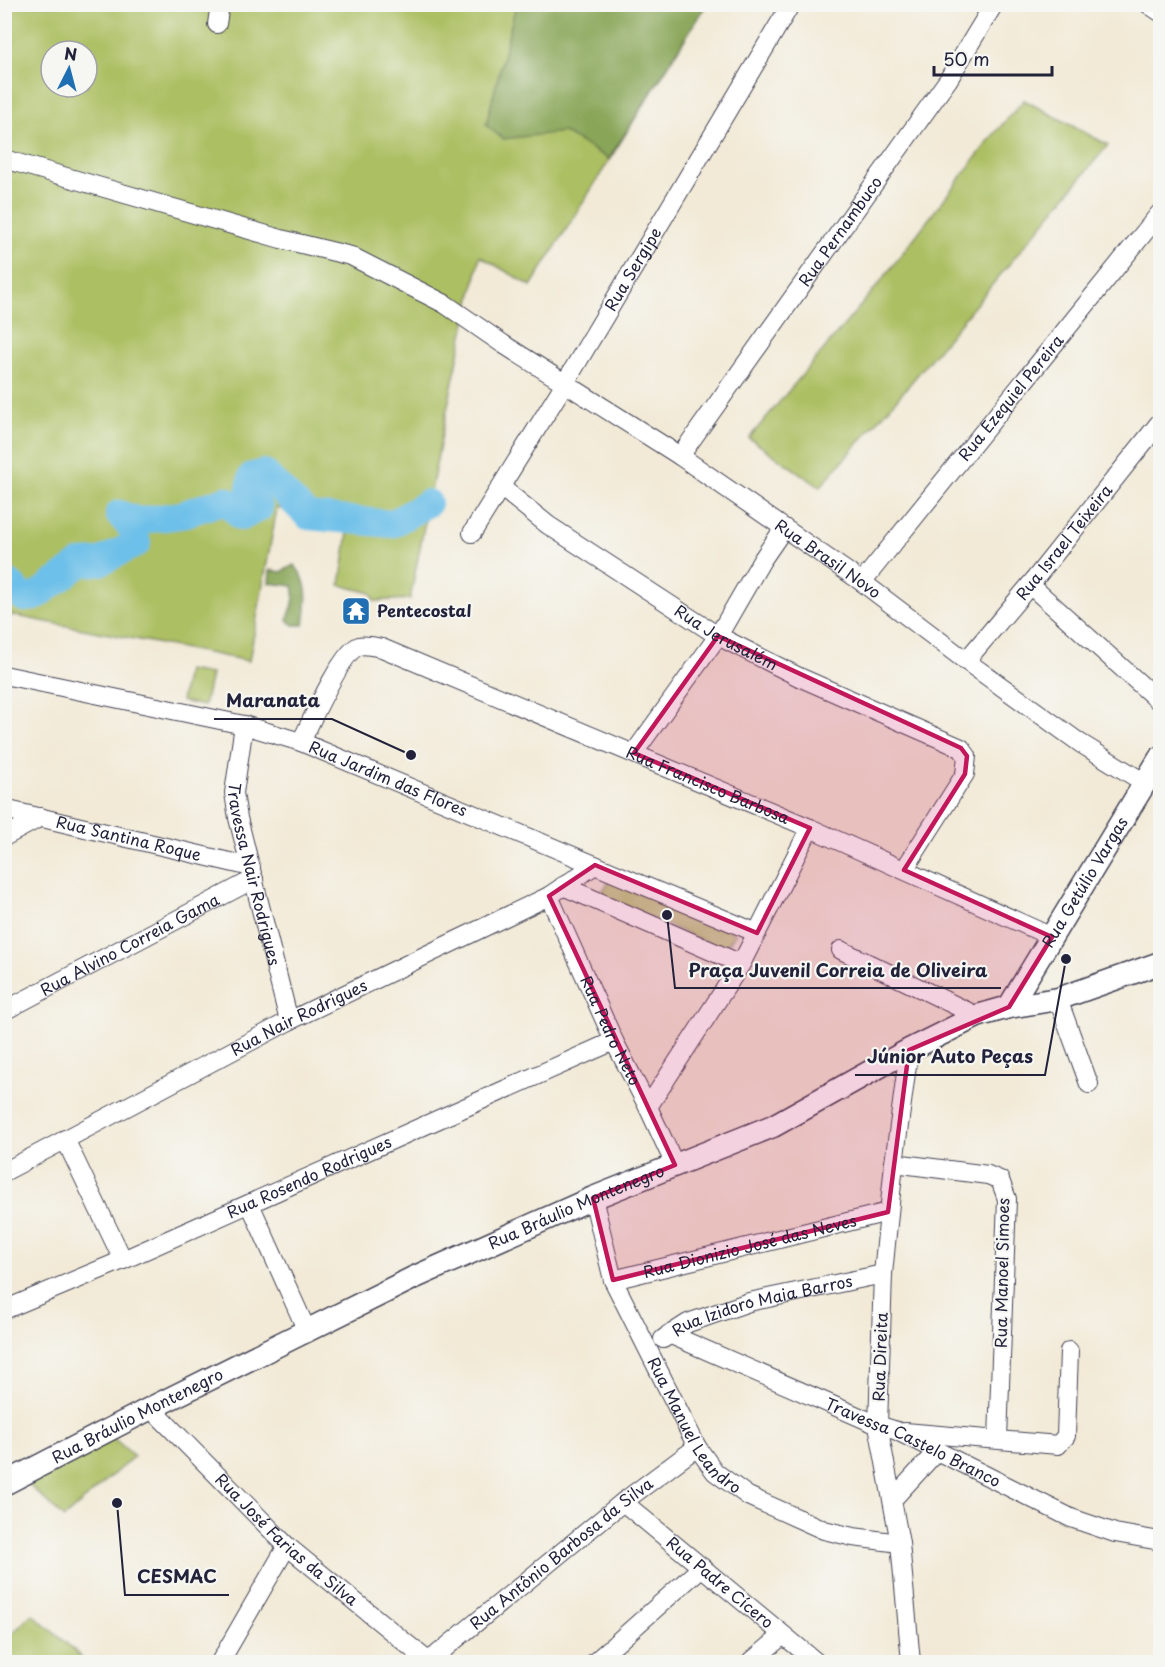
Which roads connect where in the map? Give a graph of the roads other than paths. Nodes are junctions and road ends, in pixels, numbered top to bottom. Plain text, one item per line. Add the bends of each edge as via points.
1 (220, 4) edge
2 (791, 4) edge
3 (994, 4) edge
4 (1148, 4) edge
5 (1161, 12) edge
6 (217, 24) dead end
7 (4, 159) edge
8 (1161, 213) edge
9 (565, 383) junction
10 (1161, 422) edge
11 (680, 456) junction
12 (501, 488) junction
13 (784, 528) junction
14 (472, 533) dead end
15 (862, 582) junction
16 (1030, 585) junction
17 (718, 636) junction
18 (966, 661) junction
19 (4, 675) edge
20 (1161, 702) edge
21 (244, 724) junction
22 (301, 742) junction
23 (634, 753) junction
24 (1161, 758) edge
25 (1145, 783) junction
26 (4, 809) edge
27 (40, 817) junction
28 (810, 828) junction
29 (4, 837) edge
30 (595, 866) junction
31 (904, 870) junction
32 (253, 873) junction
33 (556, 891) junction
34 (757, 933) junction
35 (1052, 937) junction
36 (841, 951) dead end
37 (1161, 963) edge
38 (741, 964) junction
39 (1058, 999) junction
40 (1009, 1006) junction
41 (4, 1011) edge
42 (977, 1016) junction
43 (289, 1022) junction
44 (614, 1041) junction
45 (909, 1050) junction
46 (1089, 1084) dead end
47 (648, 1107) junction
48 (64, 1139) junction
49 (894, 1163) junction
50 (675, 1165) junction
51 (4, 1172) edge
52 (593, 1198) junction
53 (250, 1204) junction
54 (888, 1212) junction
55 (123, 1260) junction
56 (883, 1274) junction
57 (613, 1280) junction
58 (4, 1310) edge
59 (307, 1331) junction
60 (669, 1334) junction
61 (650, 1350) junction
62 (1069, 1351) dead end
63 (151, 1408) junction
64 (878, 1425) junction
65 (897, 1431) junction
66 (998, 1439) junction
67 (697, 1447) junction
68 (936, 1452) junction
69 (4, 1484) edge
70 (893, 1500) junction
71 (623, 1502) junction
72 (1161, 1541) edge
73 (900, 1543) junction
74 (286, 1545) junction
75 (702, 1567) junction
76 (783, 1635) junction
77 (220, 1662) edge
78 (429, 1662) edge
79 (595, 1662) edge
80 (754, 1662) edge
81 (816, 1662) edge
82 (911, 1662) edge

1 - 6 street
2 - 9 street, Rua Sergipe
3 - 11 street, Rua Pernambuco via 948,80
4 - 5 street
7 - 9 street, Rua Brasil Novo via 351,256 445,304
8 - 15 street, Rua Ezequiel Pereira
9 - 11 street, Rua Brasil Novo
9 - 12 street, Rua Sergipe
10 - 16 street, Rua Israel Teixeira
11 - 13 street, Rua Brasil Novo
12 - 14 street, Rua Sergipe
12 - 17 street, Rua Jerusalém via 548,525
13 - 15 street, Rua Brasil Novo
13 - 17 street
15 - 18 street, Rua Brasil Novo
16 - 18 street, Rua Israel Teixeira
16 - 20 street
17 - 23 street
17 - 31 street, Rua Jerusalém via 961,748 967,756 965,774
18 - 25 street, Rua Brasil Novo via 1080,743
19 - 21 street, Rua Jardim das Flores
21 - 22 street, Rua Jardim das Flores
21 - 32 street, Travessa Nair Rodrigues via 234,793
22 - 23 street, Rua Francisco Barbosa via 338,669 360,645 382,648
22 - 30 street, Rua Jardim das Flores
23 - 28 street, Rua Francisco Barbosa
24 - 25 street, Rua Getúlio Vargas
25 - 35 street, Rua Getúlio Vargas
26 - 27 street, Rua Santina Roque
27 - 29 street
27 - 32 street, Rua Santina Roque
28 - 31 street, Rua Francisco Barbosa
28 - 34 street
30 - 33 street, Rua Nair Rodrigues
30 - 34 street, Rua Jardim das Flores
31 - 35 street, Rua Francisco Barbosa
32 - 41 street, Rua Alvino Correia Gama
32 - 43 street, Travessa Nair Rodrigues
33 - 38 street
33 - 43 street, Rua Nair Rodrigues
33 - 44 street, Rua Pedro Neto
34 - 38 street
35 - 40 street, Rua Getúlio Vargas
36 - 42 street
37 - 39 street, Rua Bráulio Montenegro
38 - 47 street
39 - 40 street, Rua Bráulio Montenegro
39 - 46 street
40 - 42 street, Rua Bráulio Montenegro
42 - 45 street, Rua Bráulio Montenegro
43 - 48 street, Rua Nair Rodrigues
44 - 47 street, Rua Pedro Neto
44 - 53 street, Rua Rosendo Rodrigues
45 - 49 street, Rua Direita
45 - 50 street, Rua Bráulio Montenegro via 773,1126
47 - 50 street, Rua Pedro Neto
48 - 51 street, Rua Nair Rodrigues
48 - 55 street
49 - 54 street, Rua Direita
49 - 66 street, Rua Manoel Simoes via 988,1175 1000,1180 1007,1199
50 - 52 street, Rua Bráulio Montenegro
52 - 57 street, Rua Manuel Leandro
52 - 59 street, Rua Bráulio Montenegro via 413,1278
53 - 55 street, Rua Rosendo Rodrigues
53 - 59 street
54 - 56 street, Rua Direita
54 - 57 street, Rua Dionizio José das Neves
55 - 58 street, Rua Rosendo Rodrigues
56 - 60 street, Rua Izidoro Maia Barros via 749,1302 688,1323
56 - 64 street, Rua Direita
57 - 61 street, Rua Manuel Leandro
59 - 63 street, Rua Bráulio Montenegro
60 - 61 street, Rua Izidoro Maia Barros
60 - 64 street, Travessa Castelo Branco
61 - 67 street, Rua Manuel Leandro
62 - 66 street via 1064,1440 1058,1445
63 - 69 street, Rua Bráulio Montenegro
63 - 74 street, Rua José Farias da Silva
64 - 65 street, Travessa Castelo Branco
64 - 70 street, Rua Direita
65 - 66 street
65 - 68 street, Travessa Castelo Branco
67 - 71 street, Rua Antônio Barbosa da Silva
67 - 73 street, Rua Manuel Leandro via 715,1472 748,1496 824,1530
68 - 70 street
68 - 72 street, Travessa Castelo Branco via 1071,1518 1115,1533
70 - 73 street, Rua Direita
71 - 75 street, Rua Padre Cícero
71 - 78 street, Rua Antônio Barbosa da Silva
73 - 82 street, Rua Direita
74 - 77 street
74 - 78 street, Rua José Farias da Silva
75 - 76 street, Rua Padre Cícero
75 - 79 street
76 - 80 street
76 - 81 street, Rua Padre Cícero

